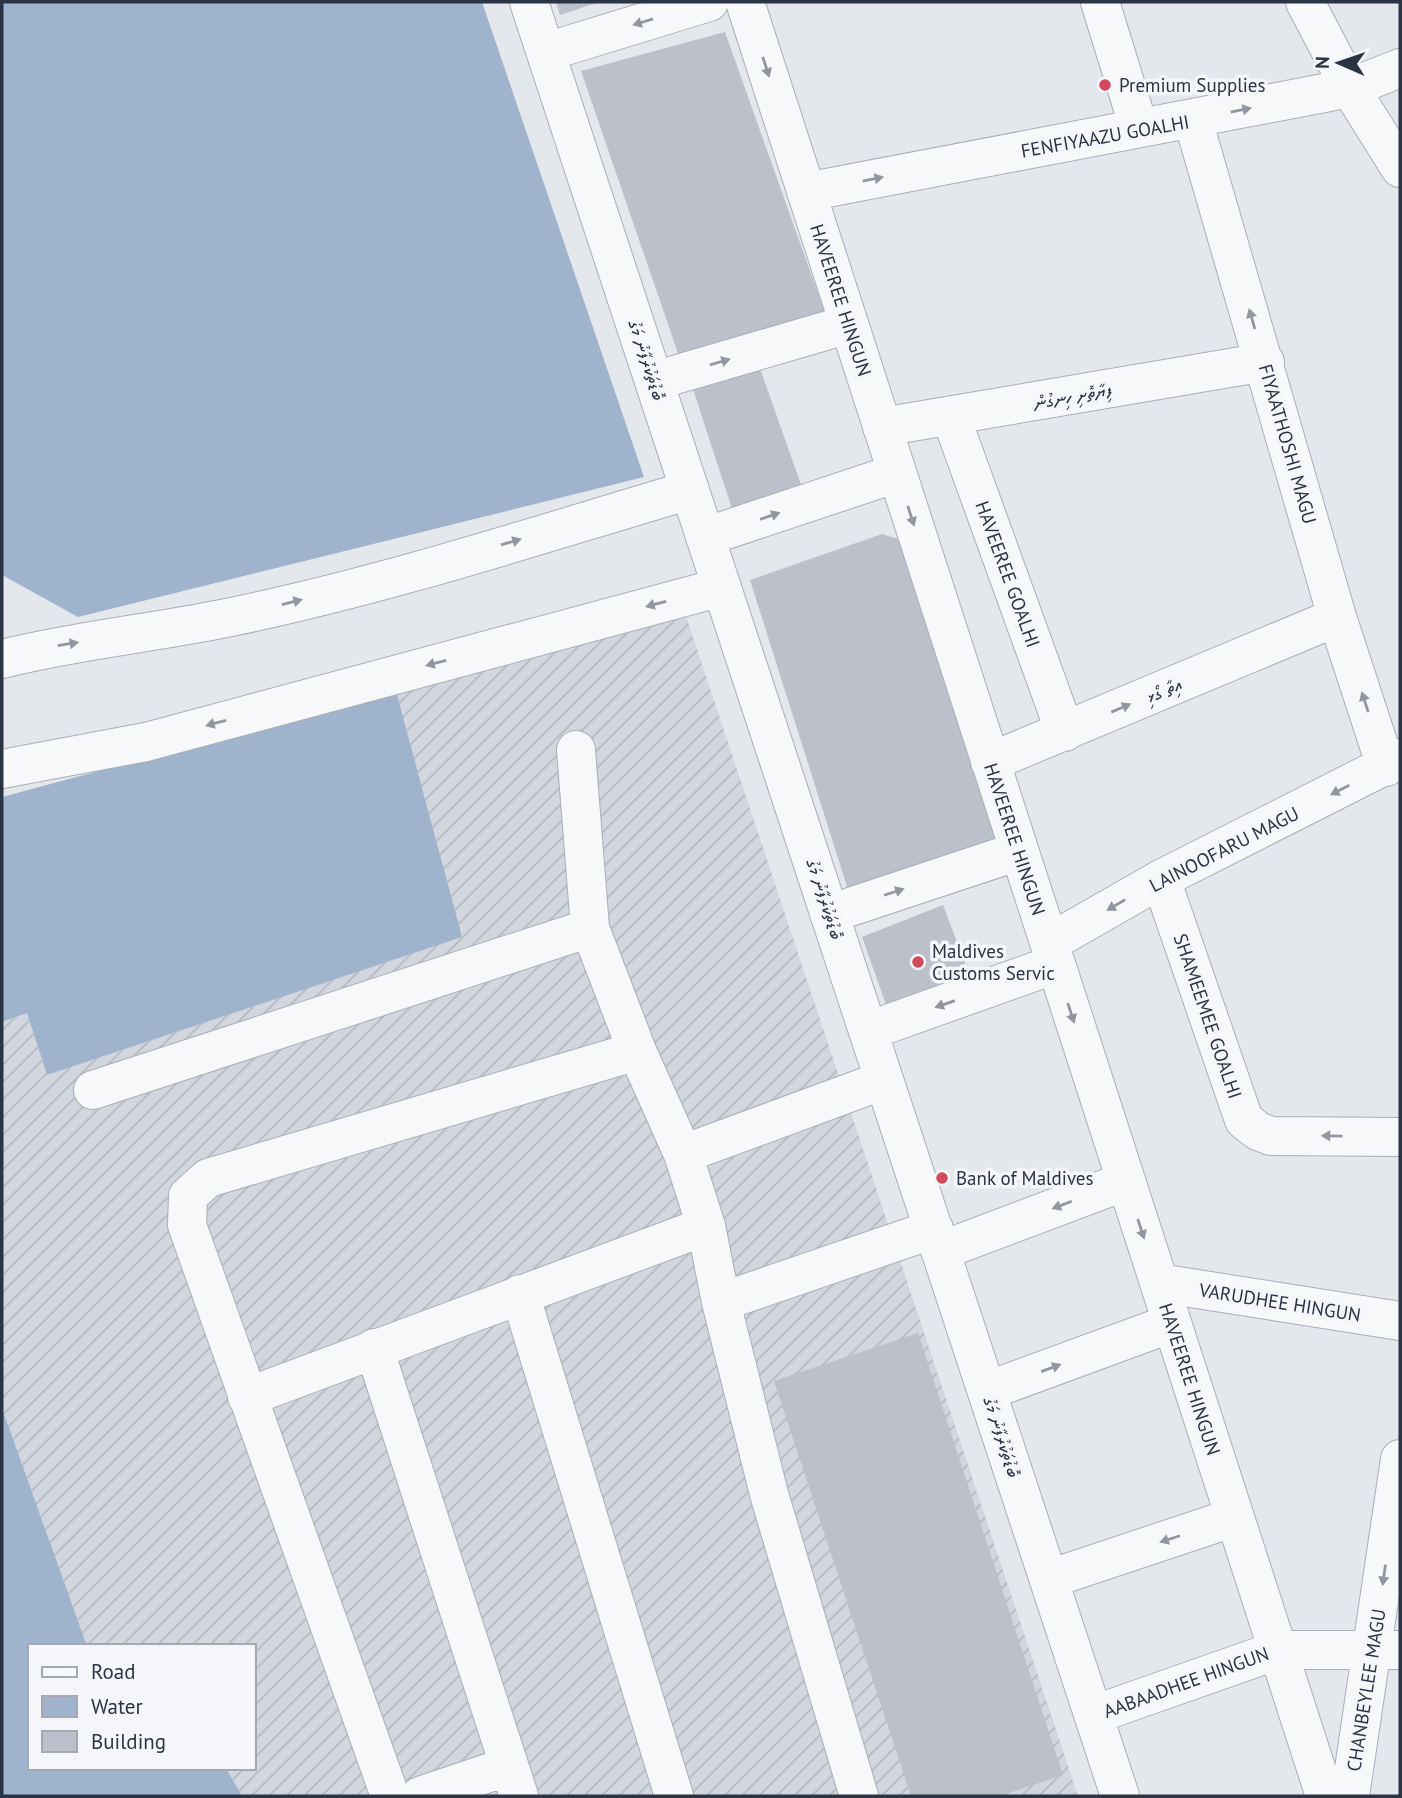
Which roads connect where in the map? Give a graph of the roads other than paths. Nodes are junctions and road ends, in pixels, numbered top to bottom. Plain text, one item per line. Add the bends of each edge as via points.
1 (529, 2) edge
2 (709, 2) edge
3 (745, 2) edge
4 (1100, 2) edge
5 (1305, 2) edge
6 (546, 52) junction
7 (1400, 68) edge
8 (1350, 88) junction
9 (1193, 120) junction
10 (1139, 128) junction
11 (1400, 168) edge
12 (806, 192) junction
13 (849, 324) junction
14 (1265, 362) junction
15 (654, 381) junction
16 (951, 417) junction
17 (882, 426) junction
18 (897, 473) junction
19 (690, 490) junction
20 (705, 537) junction
21 (722, 587) junction
22 (1337, 617) junction
23 (2, 659) edge
24 (1065, 732) junction
25 (576, 750) dead end
26 (990, 762) junction
27 (1393, 763) edge
28 (2, 769) edge
29 (1019, 851) junction
30 (1161, 879) junction
31 (829, 914) junction
32 (590, 928) junction
33 (1052, 954) junction
34 (868, 1031) junction
35 (637, 1051) junction
36 (884, 1080) junction
37 (93, 1090) dead end
38 (1400, 1137) edge
39 (683, 1154) junction
40 (1126, 1181) junction
41 (706, 1226) junction
42 (937, 1240) junction
43 (1159, 1283) junction
44 (520, 1294) junction
45 (721, 1302) junction
46 (1400, 1321) edge
47 (1172, 1324) junction
48 (374, 1348) junction
49 (987, 1391) junction
50 (247, 1397) junction
51 (1400, 1459) edge
52 (1235, 1517) junction
53 (1049, 1579) junction
54 (1387, 1649) edge
55 (1278, 1650) junction
56 (1093, 1715) junction
57 (514, 1781) edge
58 (390, 1796) edge
59 (420, 1796) edge
60 (674, 1796) edge
61 (859, 1796) edge
62 (1120, 1796) edge
63 (1325, 1796) edge
64 (1350, 1796) edge

1 - 6 street, ބޮޑުތަކުރުފާނު މަގު
2 -> 6 street
3 -> 12 street, HAVEEREE HINGUN
4 - 10 street
5 - 8 street
6 - 15 street, ބޮޑުތަކުރުފާނު މަގު
7 - 8 street, FENFIYAAZU GOALHI
9 -> 8 street, FENFIYAAZU GOALHI
8 - 11 street
9 - 10 street, FENFIYAAZU GOALHI
14 -> 9 street, FIYAATHOSHI MAGU
12 -> 10 street, FENFIYAAZU GOALHI
12 - 13 street, HAVEEREE HINGUN
15 -> 13 street
13 - 17 street, HAVEEREE HINGUN
14 - 16 street, ފިޔާތޮށި ހިނގުން
14 - 22 street, FIYAATHOSHI MAGU
15 - 19 street, ބޮޑުތަކުރުފާނު މަގު
16 - 17 street, ފިޔާތޮށި ހިނގުން
16 - 24 street, HAVEEREE GOALHI
17 - 18 street, HAVEEREE HINGUN
20 -> 18 street
18 -> 26 street, HAVEEREE HINGUN
19 - 20 street, ބޮޑުތަކުރުފާނު މަގު
23 -> 19 street via 53,646 230,617 438,564
20 - 21 street, ބޮޑުތަކުރުފާނު މަގު
21 -> 28 street via 146,742
21 - 31 street, ބޮޑުތަކުރުފާނު މަގު
24 -> 22 street, އިތާ ގޯޅި
27 -> 22 street, FIYAATHOSHI MAGU
24 - 26 street, އިތާ ގޯޅި
25 - 32 street
26 - 29 street, HAVEEREE HINGUN
27 -> 30 street, LAINOOFARU MAGU
31 -> 29 street
29 - 33 street, HAVEEREE HINGUN
30 -> 33 street, LAINOOFARU MAGU
38 -> 30 street, SHAMEEMEE GOALHI via 1271,1136 1244,1120
31 - 34 street, ބޮޑުތަކުރުފާނު މަގު
32 - 35 street
32 - 37 street
33 -> 34 street, LAINOOFARU MAGU
33 -> 40 street, HAVEEREE HINGUN
34 - 36 street, ބޮޑުތަކުރުފާނު މަގު
35 - 39 street
35 - 50 street via 208,1178 188,1196 187,1225
36 - 39 street
36 - 42 street, ބޮޑުތަކުރުފާނު މަގު
39 - 41 street
40 -> 42 street
40 -> 43 street, HAVEEREE HINGUN
41 - 44 street
41 - 45 street
42 - 45 street
42 - 49 street, ބޮޑުތަކުރުފާނު މަގު
43 - 46 street, VARUDHEE HINGUN
43 - 47 street, HAVEEREE HINGUN
44 - 48 street
44 - 60 street
45 - 61 street via 769,1494
49 -> 47 street
47 - 52 street, HAVEEREE HINGUN
48 - 50 street
48 - 57 street
49 - 53 street, ބޮޑުތަކުރުފާނު މަގު
50 - 58 street
51 -> 54 street, CHANBEYLEE MAGU
52 -> 53 street
52 - 55 street, HAVEEREE HINGUN
53 - 56 street, ބޮޑުތަކުރުފާނު މަގު
54 - 55 street, AABAADHEE HINGUN
54 - 64 street, CHANBEYLEE MAGU
55 - 56 street, AABAADHEE HINGUN
55 - 63 street, HAVEEREE HINGUN
56 - 62 street, ބޮޑުތަކުރުފާނު މަގު
57 - 59 street

